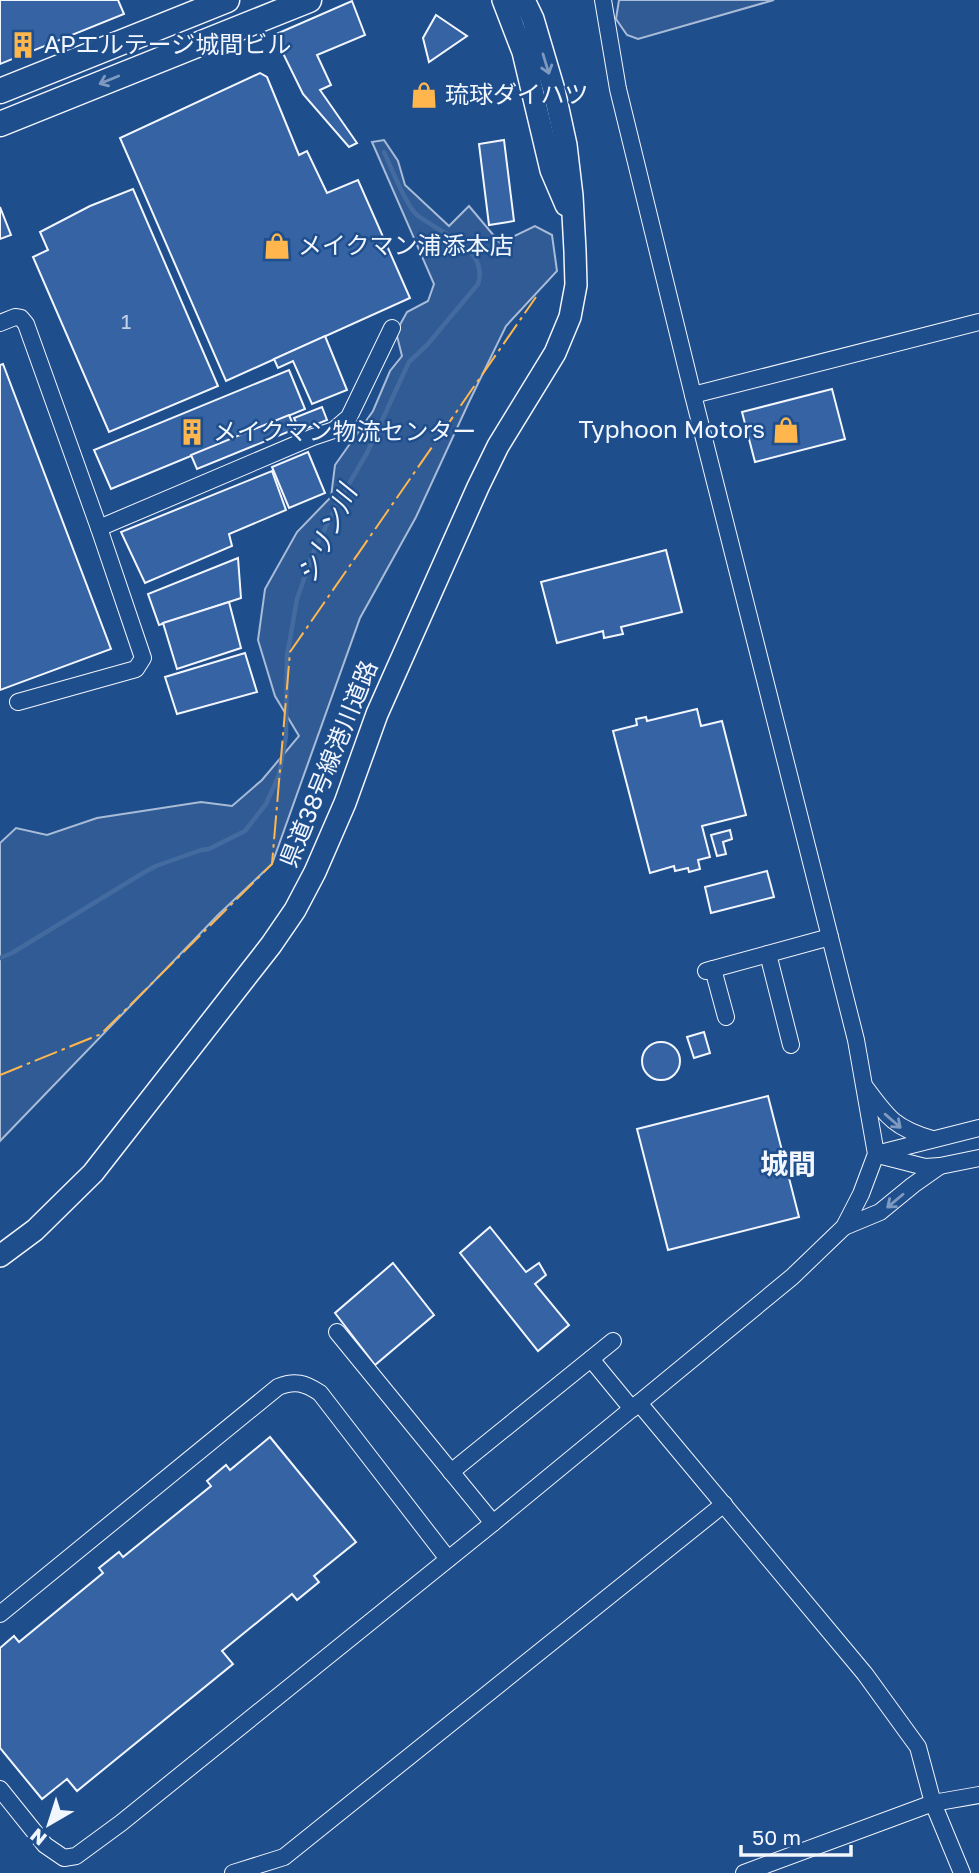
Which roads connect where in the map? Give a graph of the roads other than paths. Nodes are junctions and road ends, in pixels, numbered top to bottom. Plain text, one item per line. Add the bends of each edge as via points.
1 (227, 0) edge
2 (309, 0) edge
3 (503, 0) edge
4 (524, 0) edge
5 (603, 0) edge
6 (0, 91) edge
7 (0, 124) edge
8 (572, 220) junction
9 (979, 322) edge
10 (0, 323) edge
11 (392, 328) dead end
12 (693, 396) junction
13 (99, 528) junction
14 (18, 702) dead end
15 (830, 937) junction
16 (768, 954) junction
17 (726, 1017) dead end
18 (791, 1045) dead end
19 (864, 1086) junction
20 (979, 1128) edge
21 (934, 1140) junction
22 (876, 1154) junction
23 (979, 1158) edge
24 (940, 1166) junction
25 (844, 1227) junction
26 (0, 1256) edge
27 (337, 1332) dead end
28 (613, 1341) dead end
29 (591, 1359) junction
30 (636, 1406) junction
31 (451, 1472) junction
32 (724, 1504) junction
33 (493, 1523) junction
34 (448, 1559) junction
35 (0, 1614) edge
36 (0, 1789) edge
37 (979, 1795) edge
38 (933, 1802) junction
39 (233, 1873) edge
40 (744, 1873) edge
41 (961, 1873) edge

1 - 6 highway
2 -> 7 highway
3 - 8 main road, 県道38号線港川道路 via 523,52 551,170
4 -> 8 main road, 県道38号線港川道路 via 566,145
5 - 12 lane via 618,89
8 - 26 main road, 県道38号線港川道路 via 576,285 563,336 472,498 377,714 345,803 295,910 93,1173 35,1230
9 - 12 lane
10 - 13 lane via 15,317 26,324
11 - 13 lane via 349,417 334,430
12 - 15 lane
13 - 14 lane via 143,659 136,669
15 - 16 lane
15 - 19 lane
16 - 17 lane via 709,970
16 - 18 lane
19 -> 21 lane via 902,1129
19 - 22 lane
20 - 21 lane
21 - 22 lane
22 - 24 lane via 925,1167
22 - 25 lane
23 - 24 lane
24 -> 25 lane via 880,1212
25 - 30 lane via 792,1277
27 - 31 lane
28 - 29 lane
29 - 30 lane
29 - 31 lane
30 - 32 lane
30 - 33 lane
31 - 33 lane
32 - 38 lane via 865,1674 918,1747
32 - 39 lane via 284,1857
33 - 34 lane
34 - 35 lane via 320,1393 289,1382
34 - 36 lane via 76,1856 64,1858 45,1845
37 - 38 lane
38 - 40 lane
38 - 41 lane

